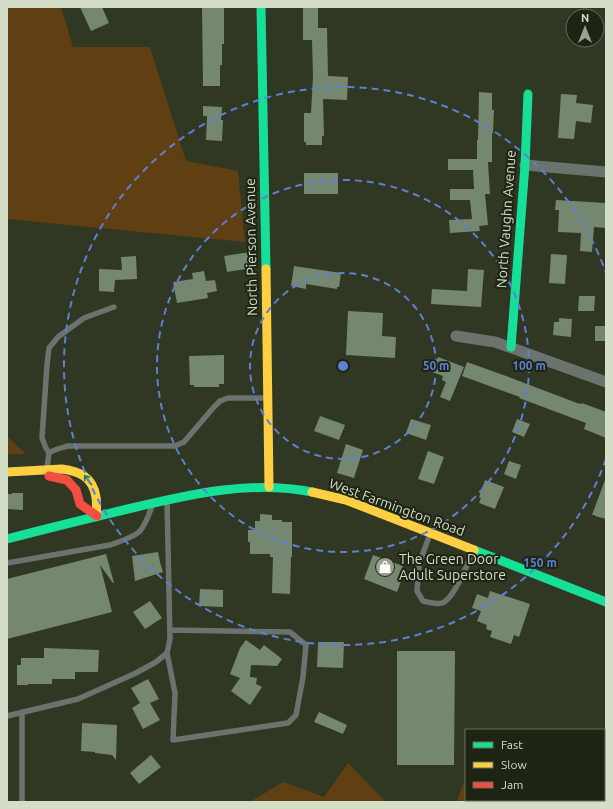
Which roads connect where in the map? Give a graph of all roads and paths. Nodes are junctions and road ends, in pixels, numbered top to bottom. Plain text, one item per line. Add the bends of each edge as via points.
1 (261, 7) edge
2 (528, 94) dead end
3 (525, 165) junction
4 (606, 172) edge
5 (114, 307) dead end
6 (456, 336) dead end
7 (511, 347) junction
8 (606, 382) edge
9 (268, 398) junction
10 (49, 453) junction
11 (46, 470) junction
12 (7, 472) edge
13 (22, 472) junction
14 (269, 487) junction
15 (167, 500) junction
16 (152, 504) junction
17 (97, 516) junction
18 (430, 533) junction
19 (7, 539) edge
20 (474, 550) junction
21 (7, 564) edge
22 (606, 602) edge
23 (170, 630) junction
24 (166, 653) junction
25 (22, 712) junction
26 (7, 716) edge
27 (22, 802) edge

1 - 9 main road, North Pierson Avenue
2 - 3 main road, North Vaughn Avenue
3 - 4 street
3 - 7 main road, North Vaughn Avenue
5 - 10 lane via 84,318 49,348 42,438
6 - 7 street via 487,340
7 - 8 street
9 - 10 lane via 228,398 220,401 184,442 175,446 68,446
9 - 14 main road, North Pierson Avenue
10 - 11 lane
11 - 13 main road
17 -> 11 main road via 96,492 84,474 62,468
12 - 13 main road
13 - 17 main road via 67,480 76,490 80,504
14 - 15 main road, West Farmington Road via 219,490
14 - 18 main road, West Farmington Road via 303,490 346,500
15 - 16 main road, West Farmington Road
15 - 23 lane
16 - 17 main road, West Farmington Road
16 - 21 lane via 146,522 139,532 123,541
17 - 19 main road, West Farmington Road
18 - 20 main road, West Farmington Road
18 - 20 lane via 419,564 417,592 423,601 443,603 460,580
20 - 22 main road, West Farmington Road
23 - 24 lane
23 - 24 lane via 290,632 306,645 304,677 296,715 288,724 173,740 175,693
24 - 25 lane via 156,662 78,699
25 - 26 lane
25 - 27 lane

